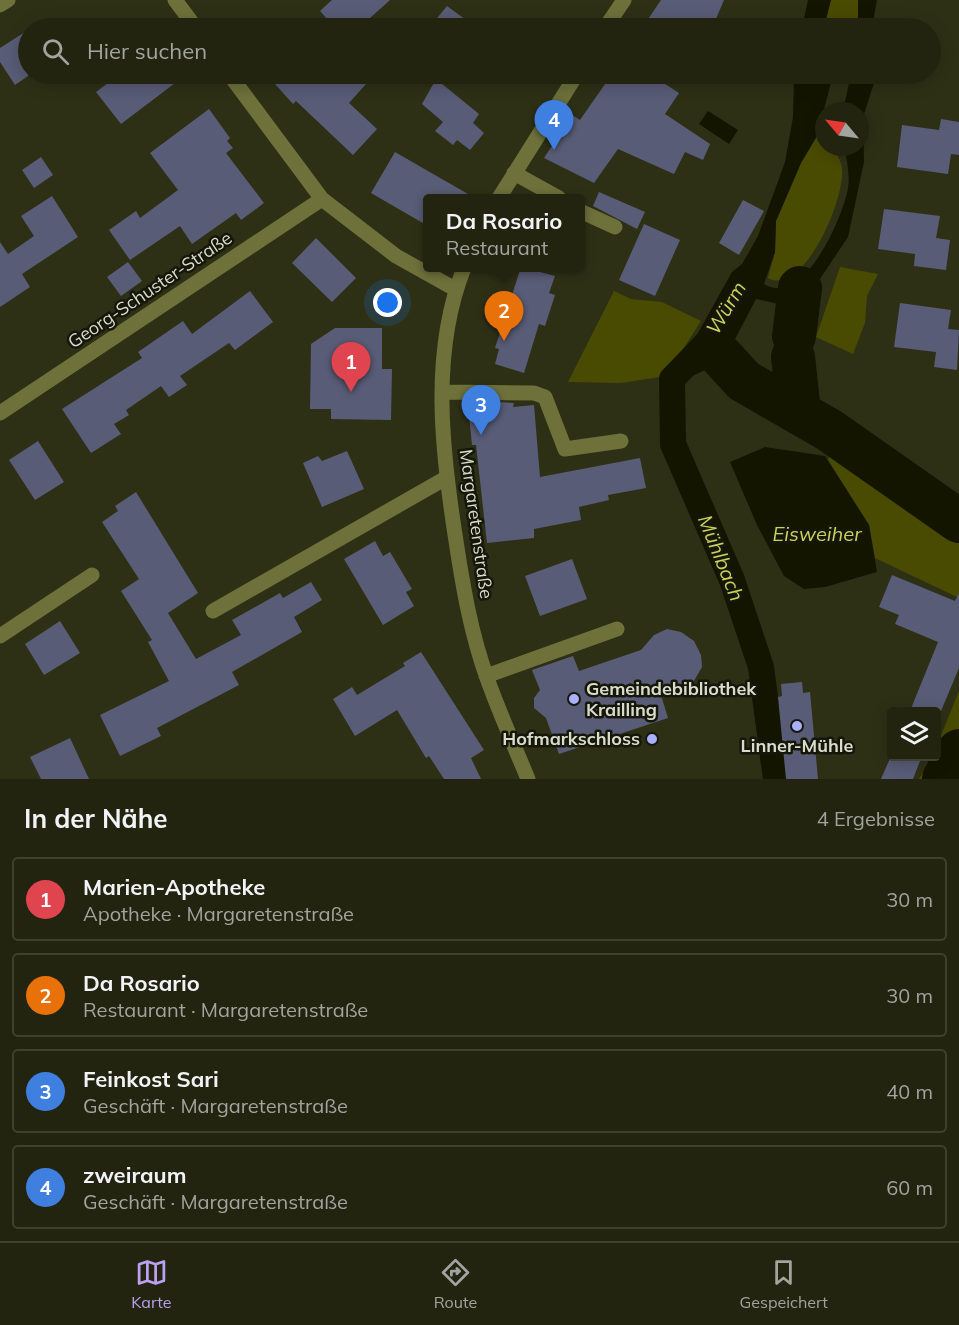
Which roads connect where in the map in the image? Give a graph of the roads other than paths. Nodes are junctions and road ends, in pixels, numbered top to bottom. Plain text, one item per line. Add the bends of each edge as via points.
1 (8, 0) edge
2 (175, 0) edge
3 (624, 0) edge
4 (0, 5) edge
5 (188, 18) edge
6 (612, 18) edge
7 (236, 84) edge
8 (571, 84) edge
9 (514, 173) junction
10 (501, 194) edge
11 (552, 194) edge
12 (321, 199) junction
13 (585, 213) edge
14 (615, 228) dead end
15 (423, 271) edge
16 (425, 272) edge
17 (462, 272) edge
18 (456, 289) junction
19 (442, 392) junction
20 (0, 413) edge
21 (621, 441) dead end
22 (446, 478) junction
23 (92, 575) dead end
24 (213, 611) dead end
25 (617, 628) dead end
26 (0, 636) edge
27 (486, 676) junction
28 (528, 779) edge

1 - 4 street
2 - 5 street
3 - 6 street
7 - 12 street
8 - 9 street
9 - 10 street
9 - 11 street
12 - 15 street via 396,256
12 - 20 street, Georg-Schuster-Straße
13 - 14 street
16 - 18 street
17 - 18 street, Margaretenstraße
18 - 19 street, Margaretenstraße via 446,337
19 - 21 street via 534,393 546,397 565,449
19 - 22 street, Margaretenstraße
22 - 24 street
22 - 27 street, Margaretenstraße via 465,598
23 - 26 street
25 - 27 street
27 - 28 street, Margaretenstraße

